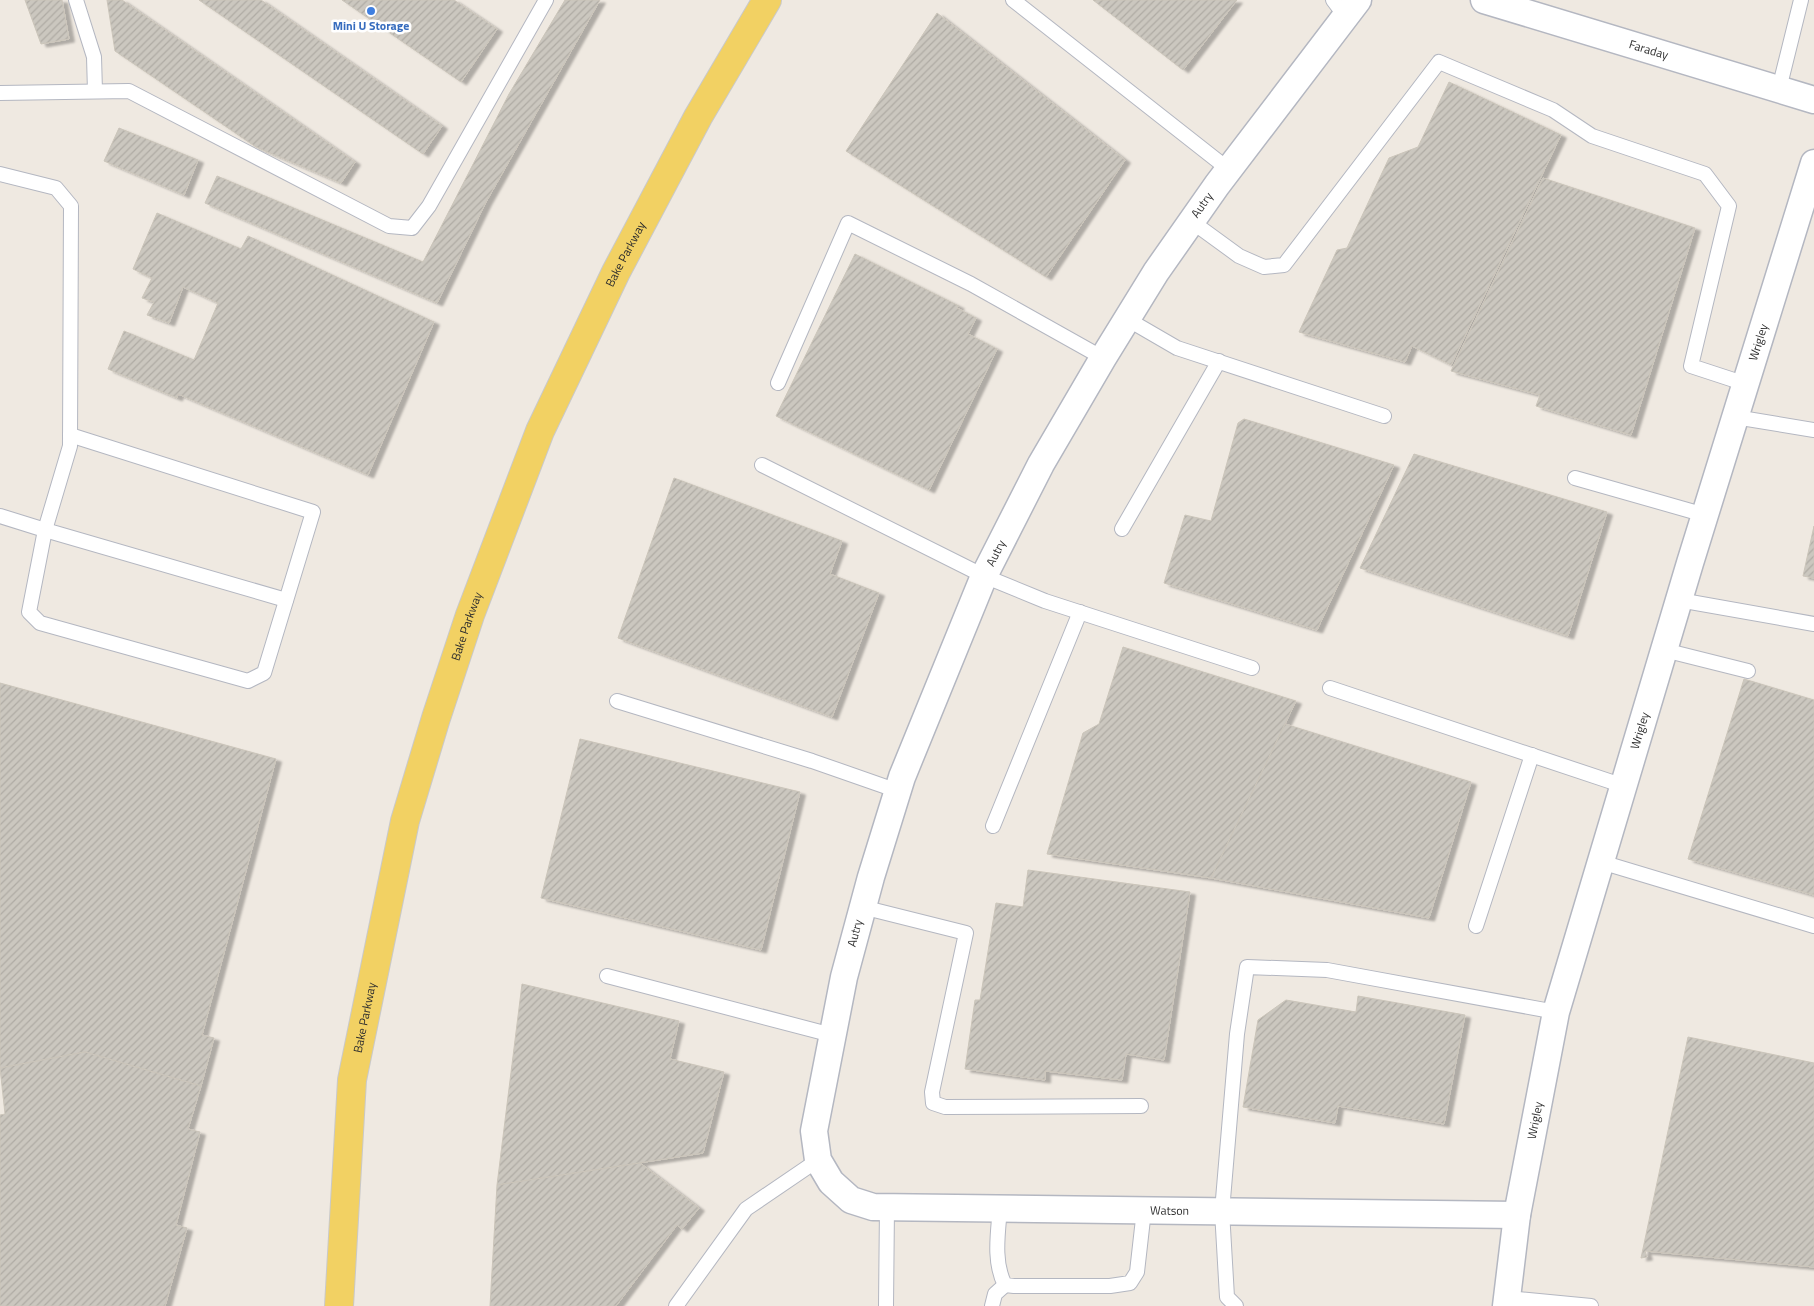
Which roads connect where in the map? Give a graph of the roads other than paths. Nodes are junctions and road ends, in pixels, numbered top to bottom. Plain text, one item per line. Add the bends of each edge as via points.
1 (76, 0) edge
2 (546, 0) edge
3 (767, 0) edge
4 (1013, 0) edge
5 (1486, 0) edge
6 (1802, 0) edge
7 (1346, 5) edge
8 (1779, 89) junction
9 (95, 91) junction
10 (0, 93) edge
11 (1814, 100) edge
12 (1814, 163) edge
13 (1228, 169) junction
14 (0, 174) edge
15 (1191, 221) junction
16 (1127, 319) junction
17 (1103, 358) junction
18 (1219, 361) junction
19 (778, 383) dead end
20 (1746, 384) junction
21 (1384, 416) dead end
22 (1735, 418) junction
23 (1814, 430) edge
24 (70, 435) junction
25 (762, 465) dead end
26 (1575, 478) dead end
27 (1705, 515) junction
28 (0, 516) edge
29 (1122, 529) dead end
30 (45, 530) junction
31 (984, 576) junction
32 (286, 600) junction
33 (1679, 600) junction
34 (1080, 612) junction
35 (1814, 624) edge
36 (1664, 650) junction
37 (1252, 668) dead end
38 (1748, 671) dead end
39 (1330, 688) dead end
40 (618, 702) dead end
41 (1532, 755) junction
42 (1624, 786) junction
43 (898, 791) junction
44 (993, 826) dead end
45 (1601, 862) junction
46 (862, 907) junction
47 (1476, 926) dead end
48 (1814, 926) edge
49 (607, 976) dead end
50 (1556, 1012) junction
51 (832, 1035) junction
52 (1141, 1106) dead end
53 (824, 1171) junction
54 (888, 1207) junction
55 (1000, 1208) junction
56 (1144, 1210) junction
57 (1222, 1211) junction
58 (1517, 1215) junction
59 (1005, 1285) junction
60 (1507, 1302) edge
61 (339, 1306) edge
62 (676, 1306) edge
63 (886, 1306) edge
64 (992, 1306) edge
65 (1236, 1306) edge
66 (1591, 1306) edge

1 - 9 lane via 94,57
2 - 9 lane via 429,206 412,228 388,226 129,91
3 - 61 main road, Bake Parkway via 698,117 616,272 540,431 470,615 436,718 405,821 352,1080
4 - 13 lane
5 - 8 street, Faraday
6 - 8 lane
7 - 13 street, Autry
8 - 11 street, Faraday
9 - 10 lane
12 - 20 street, Wrigley
13 - 15 street, Autry
14 - 24 lane via 56,188 71,206
15 - 16 street, Autry
15 - 20 lane via 1239,256 1264,267 1284,265 1439,62 1554,110 1592,136 1705,174 1728,206 1691,366
16 - 17 street, Autry
16 - 18 lane via 1177,348
17 - 19 lane via 972,284 848,223
17 - 31 street, Autry via 1042,464
18 - 21 lane
18 - 29 lane
20 - 22 street, Wrigley
22 - 23 lane
22 - 27 street, Wrigley
24 - 30 lane via 70,446
24 - 32 lane via 313,512
25 - 31 lane
26 - 27 lane
27 - 33 street, Wrigley
28 - 30 lane
30 - 32 lane
30 - 32 lane via 29,612 40,623 248,681 264,673
31 - 34 lane
31 - 43 street, Autry
33 - 35 lane
33 - 36 street, Wrigley
34 - 37 lane
34 - 44 lane
36 - 38 lane
36 - 42 street, Wrigley
39 - 41 lane
40 - 43 lane via 812,761
41 - 42 lane
41 - 47 lane
42 - 45 street, Wrigley
43 - 46 street, Autry
45 - 48 lane
45 - 50 street, Wrigley
46 - 51 street, Autry
46 - 52 lane via 966,933 932,1092 934,1103 945,1107
49 - 51 lane
50 - 57 lane via 1327,970 1247,967 1237,1034
50 - 58 street, Wrigley
51 - 53 street, Autry via 814,1131
53 - 54 street, Watson via 851,1200 873,1207
53 - 62 lane via 746,1209
54 - 55 street, Watson
54 - 63 lane
55 - 56 street, Watson
55 - 59 lane via 998,1260
56 - 57 street, Watson
56 - 59 lane via 1137,1272 1130,1283 1110,1286
57 - 58 street, Watson
57 - 65 lane via 1228,1297
58 - 60 street, Wrigley
59 - 64 lane via 995,1294
60 - 66 lane

